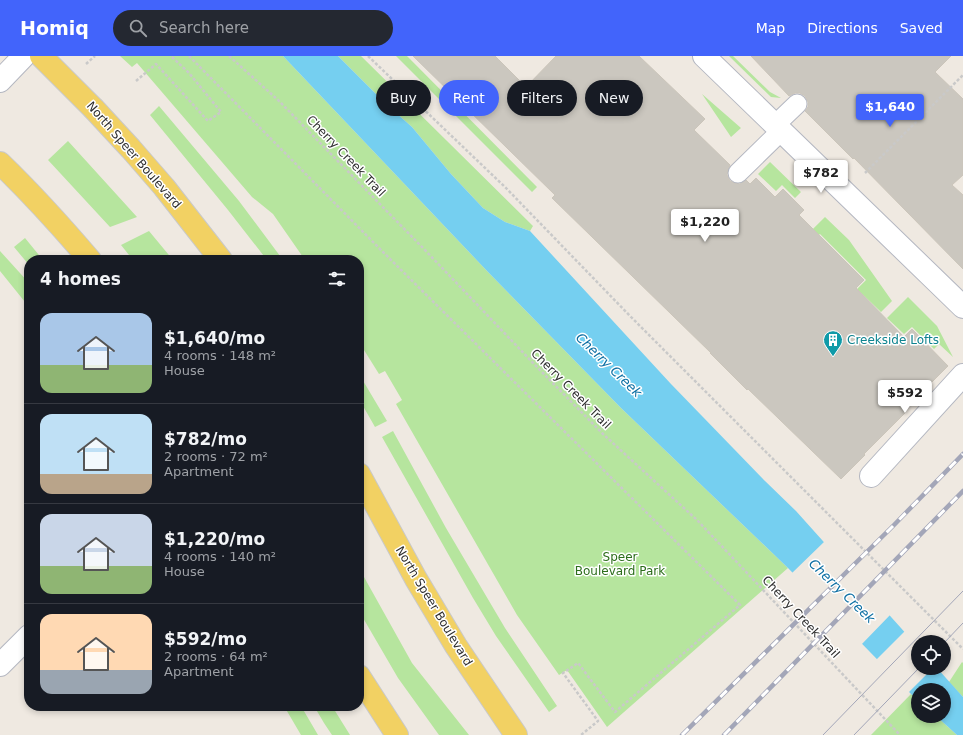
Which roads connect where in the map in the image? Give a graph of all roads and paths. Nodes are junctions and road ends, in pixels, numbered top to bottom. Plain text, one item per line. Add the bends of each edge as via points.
1 (24, 56) edge
2 (41, 56) edge
3 (171, 56) edge
4 (189, 56) edge
5 (229, 56) edge
6 (368, 56) edge
7 (704, 56) edge
8 (963, 75) edge
9 (0, 81) edge
10 (136, 81) dead end
11 (797, 104) dead end
12 (778, 128) junction
13 (0, 163) edge
14 (738, 173) dead end
15 (862, 176) dead end
16 (86, 255) edge
17 (217, 255) edge
18 (963, 307) edge
19 (963, 375) edge
20 (871, 476) dead end
21 (364, 483) edge
22 (24, 641) edge
23 (963, 649) edge
24 (0, 665) edge
25 (364, 684) edge
26 (397, 735) edge
27 (516, 735) edge
28 (580, 735) edge
29 (900, 735) edge

1 - 9 street
2 - 17 main road, North Speer Boulevard, bridge via 131,149
3 - 10 path via 189,73 221,112 208,122 156,64
4 - 28 path via 740,605 615,712 578,663 563,673 598,721
5 - 29 path, Cherry Creek Trail via 278,100 602,433 697,520
6 - 23 path via 506,188 631,317
7 - 12 street
8 - 15 path
11 - 12 lane
12 - 14 lane
12 - 18 street
13 - 16 main road
19 - 20 street
21 - 27 main road, North Speer Boulevard via 456,646
22 - 24 street
25 - 26 main road

